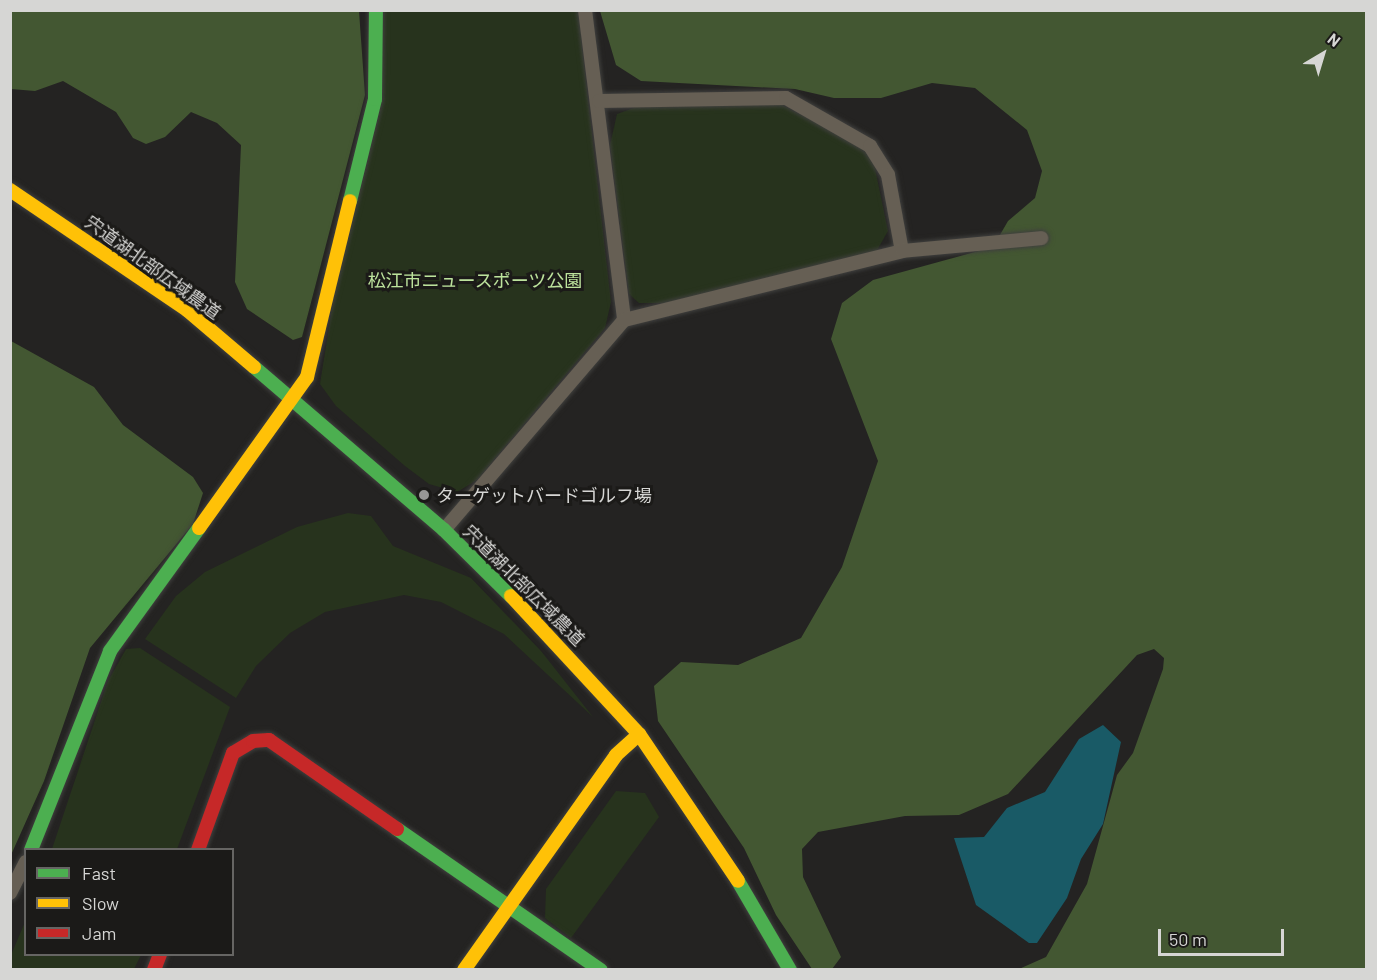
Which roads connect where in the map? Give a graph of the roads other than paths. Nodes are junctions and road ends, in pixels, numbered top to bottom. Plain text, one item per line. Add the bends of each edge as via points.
1 (376, 10) edge
2 (585, 10) edge
3 (599, 101) junction
4 (10, 190) edge
5 (1041, 238) dead end
6 (902, 250) junction
7 (624, 320) junction
8 (292, 397) junction
9 (444, 530) junction
10 (639, 734) junction
11 (32, 848) edge
12 (198, 848) edge
13 (24, 866) edge
14 (10, 893) edge
15 (510, 905) junction
16 (464, 969) edge
17 (601, 969) edge
18 (790, 969) edge

1 - 8 street via 373,109 307,377
2 - 3 street
3 - 6 street via 786,98 805,107 870,146 888,175
3 - 7 street
4 - 8 street, 宍道湖北部広域農道 via 135,272
5 - 6 street
6 - 7 street
7 - 9 street
8 - 9 street, 宍道湖北部広域農道
8 - 11 street via 252,460 110,651
9 - 10 street, 宍道湖北部広域農道
10 - 15 street via 616,755
10 - 18 street, 宍道湖北部広域農道 via 724,858
12 - 15 street via 233,753 253,741 269,740
13 - 14 street
15 - 16 street
15 - 17 street

